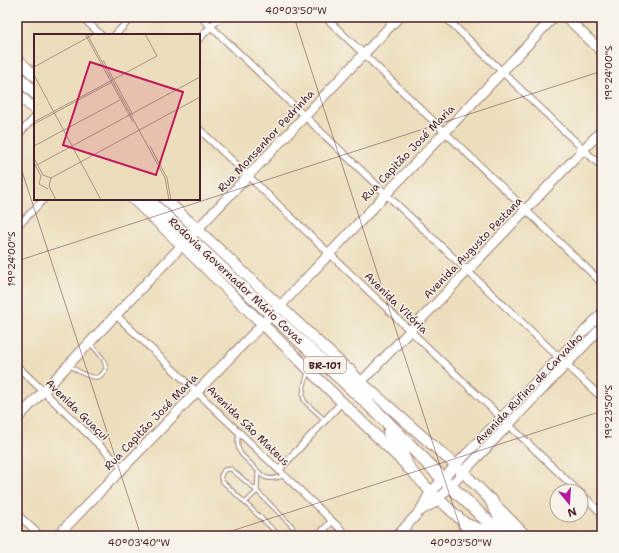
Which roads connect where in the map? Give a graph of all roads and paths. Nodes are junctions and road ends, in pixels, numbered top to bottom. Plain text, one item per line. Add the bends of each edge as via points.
1 (82, 17) edge
2 (132, 17) edge
3 (202, 17) edge
4 (220, 17) edge
5 (325, 17) edge
6 (399, 17) edge
7 (445, 17) edge
8 (554, 17) edge
9 (566, 17) edge
10 (211, 26) junction
11 (100, 34) edge
12 (116, 34) edge
13 (200, 38) edge
14 (602, 52) edge
15 (364, 54) junction
16 (17, 59) edge
17 (502, 72) junction
18 (34, 75) edge
19 (17, 76) edge
20 (34, 92) edge
21 (17, 93) edge
22 (34, 109) edge
23 (305, 116) junction
24 (34, 118) edge
25 (200, 130) edge
26 (602, 130) edge
27 (445, 132) junction
28 (17, 136) edge
29 (584, 149) junction
30 (602, 167) edge
31 (249, 176) junction
32 (386, 194) junction
33 (43, 200) edge
34 (133, 200) edge
35 (148, 200) edge
36 (166, 200) edge
37 (526, 210) junction
38 (18, 224) edge
39 (190, 238) junction
40 (330, 253) junction
41 (468, 271) junction
42 (602, 283) edge
43 (280, 306) junction
44 (602, 313) edge
45 (116, 315) junction
46 (271, 315) junction
47 (262, 324) junction
48 (602, 327) edge
49 (411, 331) junction
50 (90, 343) junction
51 (559, 357) junction
52 (566, 364) junction
53 (68, 365) junction
54 (17, 366) edge
55 (309, 370) junction
56 (350, 371) junction
57 (361, 382) junction
58 (43, 392) junction
59 (197, 392) junction
60 (602, 398) edge
61 (342, 402) junction
62 (379, 414) junction
63 (502, 417) junction
64 (17, 420) edge
65 (325, 420) junction
66 (509, 424) junction
67 (396, 431) junction
68 (239, 432) junction
69 (408, 467) junction
70 (123, 468) junction
71 (459, 469) junction
72 (279, 470) junction
73 (258, 472) junction
74 (285, 476) junction
75 (447, 483) junction
76 (570, 483) edge
77 (257, 491) junction
78 (435, 495) junction
79 (491, 500) junction
80 (589, 502) edge
81 (245, 503) junction
82 (17, 514) edge
83 (602, 514) edge
84 (332, 521) junction
85 (464, 524) junction
86 (293, 527) dead end
87 (40, 536) edge
88 (57, 536) edge
89 (280, 536) edge
90 (318, 536) edge
91 (348, 536) edge
92 (396, 536) edge
93 (479, 536) edge
94 (491, 536) edge
95 (503, 536) edge
96 (512, 536) edge
97 (526, 536) edge

1 - 11 street
2 - 12 street
3 - 10 street
4 - 10 street
5 - 15 street
6 - 15 main road, Rua Monsenhor Pedrinha
7 - 17 street
8 - 17 main road, Rua Capitão José Maria
9 - 14 main road
10 - 13 street
10 - 23 street
15 - 23 main road, Rua Monsenhor Pedrinha
15 - 27 street
16 - 18 main road
17 - 27 main road, Rua Capitão José Maria
17 - 29 street
19 - 20 highway
21 - 22 main road
23 - 31 main road, Rua Monsenhor Pedrinha
23 - 32 street
24 - 28 street
25 - 31 street, Avenida Vitória
26 - 29 main road, Avenida Augusto Pestana
27 - 32 main road, Rua Capitão José Maria
27 - 37 street
29 - 30 street
29 - 37 main road, Avenida Augusto Pestana
31 - 39 main road, Rua Monsenhor Pedrinha
31 - 40 street, Avenida Vitória
32 - 40 main road, Rua Capitão José Maria
32 - 41 street
33 - 38 street
34 - 39 main road
35 - 39 highway, Rodovia Governador Mário Covas / BR-101
36 - 39 main road
37 - 41 main road, Avenida Augusto Pestana
37 - 42 street
39 - 43 main road
39 - 45 main road, Rua Monsenhor Pedrinha
39 - 46 highway, Rodovia Governador Mário Covas / BR-101
39 - 47 main road
40 - 43 main road, Rua Capitão José Maria
40 - 49 street, Avenida Vitória
41 - 49 main road, Avenida Augusto Pestana
41 - 51 street
43 - 46 main road, Rua Capitão José Maria
43 - 56 main road
44 - 51 main road, Avenida Rufino de Carvalho
45 - 50 main road, Rua Monsenhor Pedrinha
45 - 59 street, Avenida São Mateus
46 - 47 main road, Rua Capitão José Maria
46 - 62 highway, Rodovia Governador Mário Covas / BR-101
47 - 55 main road
47 - 59 main road, Rua Capitão José Maria
48 - 52 main road, Avenida Rufino de Carvalho
49 - 57 main road, Avenida Augusto Pestana
49 - 63 street, Avenida Vitória
50 - 53 main road, Rua Monsenhor Pedrinha
50 - 53 lane via 105,361 106,369 99,377 91,377
51 - 52 street
51 - 63 main road, Avenida Rufino de Carvalho
52 - 60 street
52 - 66 main road, Avenida Rufino de Carvalho
53 - 58 main road, Rua Monsenhor Pedrinha
54 - 58 street, Avenida Guaçui
55 - 61 main road
55 - 65 lane via 303,399
56 - 57 main road
56 - 67 highway via 364,393 382,411
57 - 71 main road
58 - 64 main road, Rua Monsenhor Pedrinha
58 - 70 street, Avenida Guaçui
59 - 68 street, Avenida São Mateus
59 - 70 main road, Rua Capitão José Maria
61 - 65 street
61 - 69 main road
62 - 67 highway, Rodovia Governador Mário Covas / BR-101
62 - 69 highway
63 - 66 street, Avenida Vitória
63 - 71 main road, Avenida Rufino de Carvalho
65 - 72 street
66 - 71 main road, Avenida Rufino de Carvalho
66 - 76 street, Avenida Vitória
67 - 75 highway, Rodovia Governador Mário Covas / BR-101
68 - 72 street, Avenida São Mateus
68 - 73 lane via 238,451
69 - 78 main road
70 - 88 main road, Rua Capitão José Maria
71 - 75 main road
71 - 79 main road
72 - 74 street, Avenida São Mateus
73 - 74 lane via 270,479
73 - 77 lane
74 - 84 street, Avenida São Mateus
75 - 78 main road
75 - 95 highway, BR-101
77 - 81 lane
77 - 81 lane via 232,469 224,470 220,478
77 - 86 lane
78 - 85 main road
78 - 92 main road via 428,496 420,511
79 - 96 highway
79 - 97 main road
80 - 83 street
81 - 89 lane
82 - 87 street
84 - 90 street
84 - 91 street, Avenida São Mateus
85 - 93 main road
85 - 94 highway

